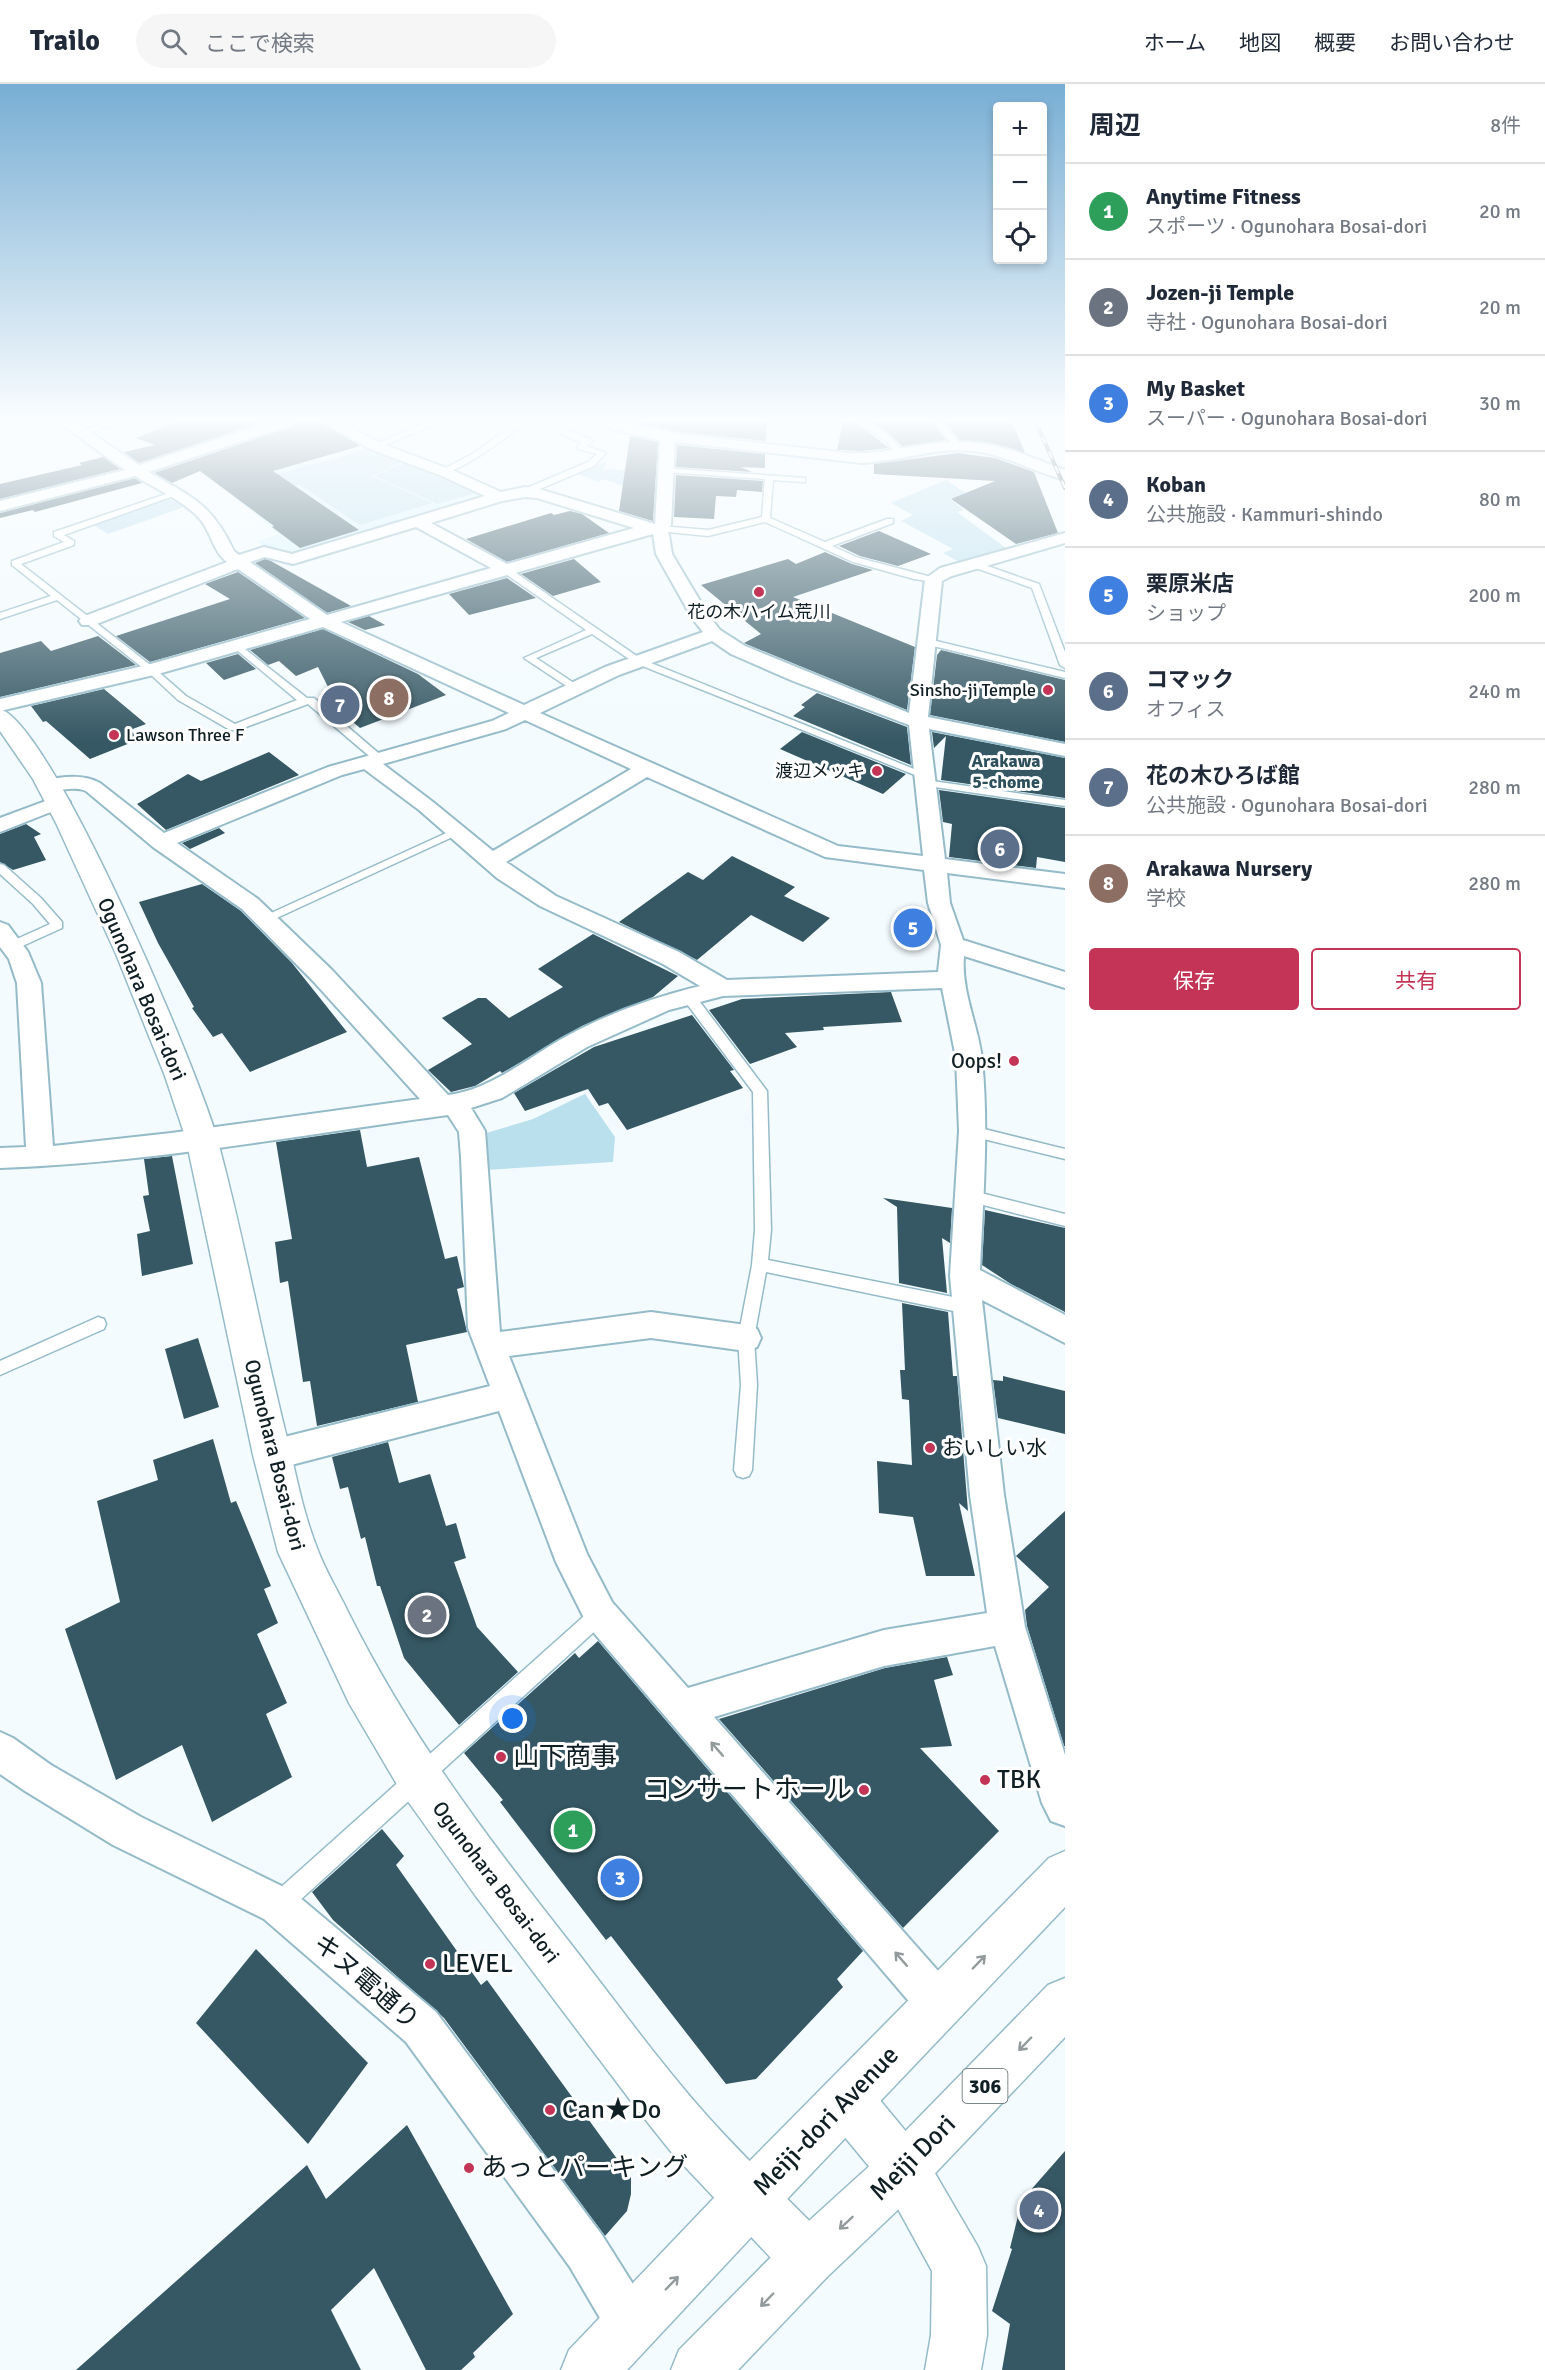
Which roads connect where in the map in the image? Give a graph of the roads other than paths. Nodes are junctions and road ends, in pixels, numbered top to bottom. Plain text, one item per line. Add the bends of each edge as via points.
1 (73, 529) edge
2 (214, 529) edge
3 (395, 529) edge
4 (430, 529) edge
5 (660, 529) junction
6 (726, 529) edge
7 (786, 529) edge
8 (869, 529) edge
9 (1065, 538) edge
10 (823, 546) junction
11 (237, 562) junction
12 (973, 564) junction
13 (506, 570) junction
14 (934, 579) junction
15 (58, 597) junction
16 (0, 616) edge
17 (323, 620) junction
18 (88, 621) junction
19 (593, 630) junction
20 (714, 634) junction
21 (928, 642) junction
22 (236, 645) junction
23 (638, 661) junction
24 (1065, 665) edge
25 (151, 670) junction
26 (1065, 675) edge
27 (578, 689) junction
28 (305, 701) junction
29 (0, 705) edge
30 (525, 712) junction
31 (0, 716) edge
32 (918, 721) junction
33 (1065, 750) edge
34 (374, 760) junction
35 (646, 769) junction
36 (924, 779) junction
37 (55, 793) junction
38 (1065, 804) edge
39 (0, 826) edge
40 (455, 832) junction
41 (161, 842) junction
42 (491, 862) junction
43 (934, 863) junction
44 (0, 868) edge
45 (1065, 881) edge
46 (264, 919) junction
47 (6, 938) edge
48 (953, 945) junction
49 (951, 980) junction
50 (1065, 981) edge
51 (723, 988) junction
52 (689, 997) junction
53 (449, 1105) junction
54 (972, 1131) junction
55 (202, 1139) junction
56 (1065, 1154) edge
57 (40, 1157) junction
58 (0, 1158) edge
59 (969, 1196) junction
60 (1065, 1220) edge
61 (760, 1265) junction
62 (965, 1276) junction
63 (968, 1307) junction
64 (98, 1324) dead end
65 (1065, 1330) edge
66 (746, 1338) junction
67 (490, 1346) junction
68 (0, 1368) edge
69 (507, 1395) junction
70 (272, 1455) junction
71 (743, 1470) dead end
72 (600, 1614) junction
73 (1007, 1627) junction
74 (681, 1708) junction
75 (0, 1751) edge
76 (418, 1777) junction
77 (1065, 1807) edge
78 (1065, 1874) edge
79 (278, 1905) junction
80 (1065, 2002) edge
81 (939, 2004) junction
82 (847, 2100) junction
83 (904, 2169) junction
84 (751, 2198) junction
85 (808, 2258) junction
86 (631, 2325) junction
87 (707, 2367) edge
88 (589, 2370) edge
89 (953, 2370) edge

1 - 15 lane via 57,534 71,543 15,562
2 - 11 street via 223,548
3 - 11 street via 293,559 264,552
4 - 13 street
5 - 6 lane via 708,533
5 - 13 street
5 - 20 street via 664,554
7 - 10 lane
8 - 10 lane
9 - 12 street
10 - 14 lane via 856,560
11 - 17 street
11 - 18 street
12 - 14 street
12 - 24 lane via 1036,586
13 - 17 street
13 - 19 lane
14 - 21 street
15 - 16 lane
15 - 18 lane
17 - 22 street
17 - 30 street
18 - 25 lane
19 - 23 lane
19 - 27 lane via 529,658
20 - 23 street
20 - 32 street via 738,650 800,677
21 - 26 lane
21 - 32 street
22 - 25 street
22 - 28 lane
23 - 27 street
23 - 36 lane
25 - 28 lane via 182,698 234,728
25 - 29 street
27 - 30 street
28 - 34 lane via 310,699
30 - 34 street via 499,726
30 - 35 street
31 - 37 street, Ogunohara Bosai-dori via 36,761
32 - 33 street
32 - 36 street
34 - 40 street
34 - 41 street via 335,771
35 - 42 street
35 - 43 street via 834,852
36 - 38 lane
36 - 43 street
37 - 39 street
37 - 41 street via 83,782
37 - 55 street, Ogunohara Bosai-dori via 147,990
40 - 42 street
40 - 46 lane
41 - 46 street via 249,904
42 - 51 street via 548,901 671,958
43 - 45 street
43 - 48 street via 939,903
44 - 47 lane via 58,925
46 - 53 street
47 - 57 street via 20,958 29,983
48 - 49 street
48 - 50 street
49 - 51 street
49 - 54 street via 969,1058
51 - 52 street
52 - 53 street via 662,1004 578,1041 493,1091
52 - 61 lane via 760,1091
53 - 55 street
53 - 67 street via 472,1131 483,1328
54 - 56 lane
54 - 59 street
55 - 57 street
55 - 70 street, Ogunohara Bosai-dori
57 - 58 street
59 - 60 lane
59 - 62 street
61 - 63 lane
61 - 66 lane
62 - 63 street
62 - 65 street
63 - 73 street via 987,1495
64 - 68 lane
66 - 67 street via 651,1325
66 - 71 lane via 749,1385
67 - 69 street
69 - 70 street
69 - 72 street via 573,1562
70 - 76 street, Ogunohara Bosai-dori via 298,1552 364,1688
72 - 74 street
72 - 76 lane
73 - 74 street via 884,1648
73 - 77 street
81 -> 74 street
75 - 79 street, キヌ電通り via 127,1831
76 - 79 lane
76 - 84 street, Ogunohara Bosai-dori via 655,2091 690,2135
81 -> 78 street, Meiji-dori Avenue
79 - 86 street, キヌ電通り via 421,2027 586,2251
80 -> 83 street, Meiji Dori / 306
81 - 82 street, Meiji-dori Avenue
82 - 83 street
82 - 84 street, Meiji-dori Avenue
83 -> 85 street, Meiji Dori / 306
83 - 89 street via 959,2266
84 - 85 street, Ogunohara Bosai-dori
86 -> 84 street, Meiji-dori Avenue
85 -> 87 street, 306
86 - 88 street, Meiji-dori Avenue

